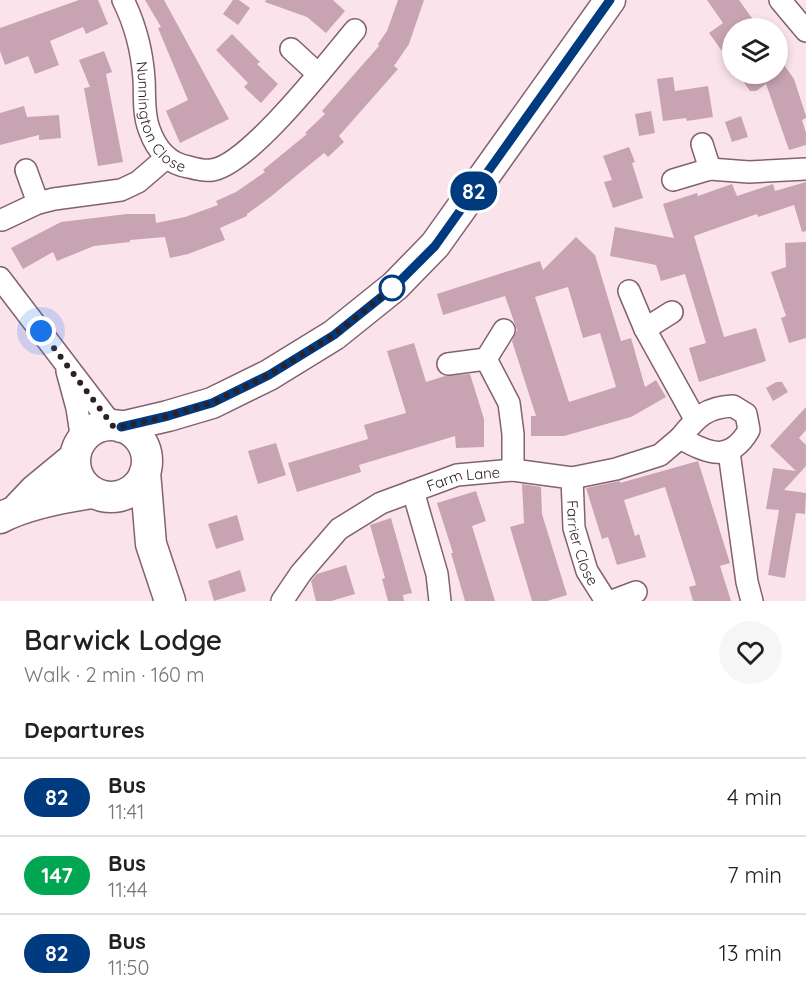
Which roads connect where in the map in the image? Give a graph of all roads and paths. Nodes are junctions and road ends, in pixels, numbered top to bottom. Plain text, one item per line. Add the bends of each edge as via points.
1 (123, 0) edge
2 (610, 0) edge
3 (780, 0) edge
4 (355, 30) dead end
5 (806, 31) edge
6 (291, 50) dead end
7 (318, 74) junction
8 (702, 144) dead end
9 (166, 158) junction
10 (710, 168) junction
11 (806, 169) edge
12 (26, 170) dead end
13 (673, 180) dead end
14 (38, 203) junction
15 (2, 220) dead end
16 (0, 278) edge
17 (629, 291) dead end
18 (672, 312) dead end
19 (645, 329) junction
20 (504, 330) dead end
21 (486, 359) junction
22 (65, 364) junction
23 (448, 364) dead end
24 (212, 403) junction
25 (695, 419) junction
26 (117, 426) junction
27 (680, 438) junction
28 (78, 449) junction
29 (729, 452) junction
30 (146, 464) junction
31 (513, 470) junction
32 (572, 478) junction
33 (413, 491) junction
34 (100, 495) junction
35 (7, 515) edge
36 (151, 544) junction
37 (636, 592) dead end
38 (170, 601) edge
39 (282, 601) edge
40 (440, 601) edge
41 (606, 601) edge
42 (612, 601) edge
43 (752, 601) edge

1 - 9 street, Nunnington Close via 139,39 148,126 154,143
2 - 24 street via 435,246 395,286 334,335 269,375
3 - 5 street
4 - 7 street, Nunnington Close
6 - 7 street
7 - 9 street, Nunnington Close via 287,111 235,160 213,170 178,166
8 - 10 street
9 - 14 street via 138,182 121,190
10 - 11 street via 749,172
10 - 13 street
12 - 14 street
14 - 15 street
16 - 22 street
17 - 19 street
18 - 19 street
19 - 25 street
20 - 21 street
21 - 23 street
21 - 31 street via 510,403
22 - 26 street
22 - 28 street via 76,408
24 - 26 street
24 - 30 street
25 - 27 street, Farm Lane
25 - 29 street, Farm Lane via 716,407 734,406 746,414 749,430 741,444
26 - 28 street via 96,429
26 - 30 street via 133,433 142,443
27 - 29 street via 718,454
27 - 32 street, Farm Lane via 660,454
28 - 34 street via 76,471 83,483
28 - 35 street
29 - 43 street
30 - 34 street via 140,482 131,491 120,496
30 - 36 street
31 - 32 street, Farm Lane
31 - 33 street, Farm Lane via 457,475
32 - 41 street, Farrier Close via 574,528 587,571
33 - 39 street, Farm Lane via 381,503 339,529
33 - 40 street via 437,574
34 - 35 street via 73,495
34 - 36 street via 117,505
36 - 38 street
37 - 42 street, Farrier Close

